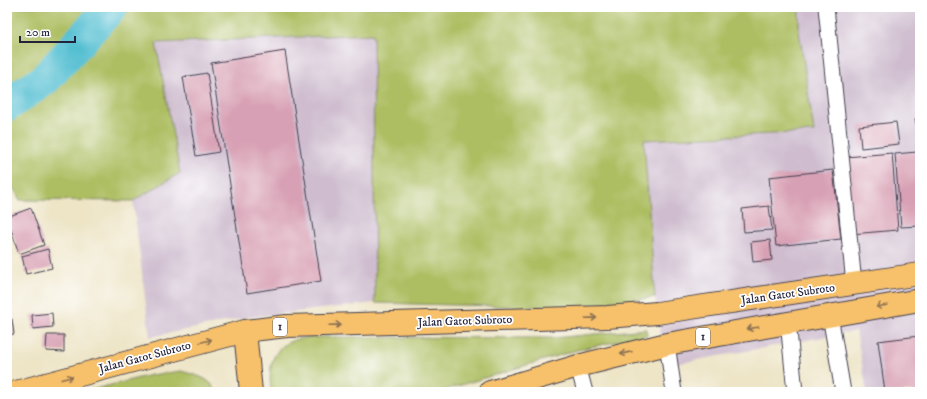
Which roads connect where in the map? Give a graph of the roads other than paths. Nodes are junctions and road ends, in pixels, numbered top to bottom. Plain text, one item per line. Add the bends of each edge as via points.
1 (826, 7) edge
2 (920, 274) edge
3 (854, 284) junction
4 (920, 300) edge
5 (830, 314) junction
6 (788, 321) junction
7 (245, 331) junction
8 (667, 344) junction
9 (578, 366) junction
10 (16, 392) edge
11 (251, 392) edge
12 (490, 392) edge
13 (585, 392) edge
14 (674, 392) edge
15 (795, 392) edge
16 (843, 392) edge

1 - 3 street
2 - 3 highway, Jalan Gatot Subroto / 1
7 -> 3 highway, Jalan Gatot Subroto / 1 via 287,326 607,317 657,313
4 -> 5 highway, 1
5 - 6 highway, 1
5 - 16 street
6 -> 8 highway, 1
6 - 15 street
10 -> 7 highway, Jalan Gatot Subroto / 1
7 - 11 highway
8 -> 9 highway, 1
8 - 14 street
9 - 12 highway, 1
9 - 13 street

